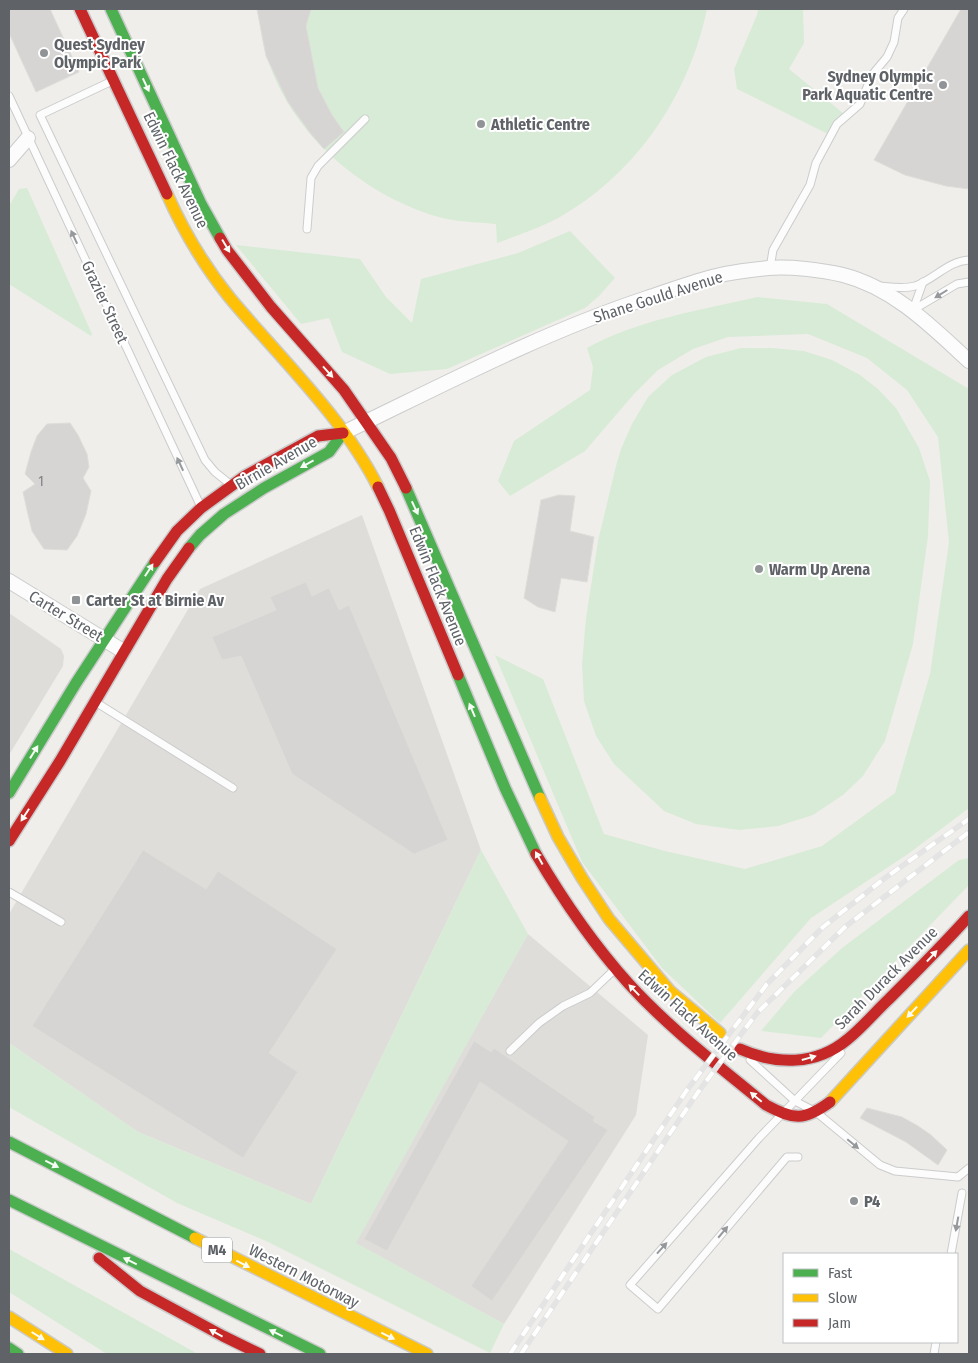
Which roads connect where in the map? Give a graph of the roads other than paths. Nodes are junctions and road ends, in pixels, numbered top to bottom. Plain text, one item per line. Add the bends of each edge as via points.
1 (80, 9) edge
2 (111, 9) edge
3 (904, 9) edge
4 (114, 80) junction
5 (9, 96) edge
6 (365, 119) dead end
7 (28, 138) junction
8 (9, 160) edge
9 (306, 229) dead end
10 (969, 260) edge
11 (770, 268) junction
12 (923, 282) junction
13 (969, 282) edge
14 (871, 285) junction
15 (913, 310) junction
16 (969, 361) edge
17 (366, 422) junction
18 (343, 433) junction
19 (231, 485) junction
20 (212, 499) junction
21 (201, 508) junction
22 (224, 514) junction
23 (9, 581) edge
24 (105, 639) junction
25 (124, 650) junction
26 (95, 701) junction
27 (233, 788) dead end
28 (9, 793) edge
29 (9, 841) edge
30 (9, 892) edge
31 (969, 916) edge
32 (61, 922) dead end
33 (969, 950) edge
34 (626, 960) junction
35 (720, 1033) dead end
36 (850, 1038) junction
37 (740, 1049) joint
38 (510, 1052) dead end
39 (761, 1058) joint
40 (796, 1101) junction
41 (816, 1112) junction
42 (783, 1114) junction
43 (9, 1142) edge
44 (798, 1157) dead end
45 (969, 1168) edge
46 (962, 1193) dead end
47 (9, 1200) edge
48 (57, 1225) junction
49 (951, 1253) edge
50 (9, 1318) edge
51 (9, 1348) edge
52 (18, 1354) edge
53 (67, 1354) edge
54 (260, 1354) edge
55 (320, 1354) edge
56 (427, 1354) edge

1 - 4 main road, Edwin Flack Avenue
2 -> 17 main road, Edwin Flack Avenue via 201,204 227,250 271,307 344,390
3 - 11 lane via 898,18 888,58 872,75 860,104 837,124 816,163 810,185 773,250
4 - 18 main road, Edwin Flack Avenue via 177,216 209,268
4 - 19 lane via 40,115 205,460
5 - 7 lane, Grazier Street
6 - 9 lane via 318,166 311,178
7 - 8 street
21 -> 7 lane, Grazier Street
10 - 12 lane via 951,265
11 - 14 street, Shane Gould Avenue via 815,270 844,275
11 - 17 street, Shane Gould Avenue via 712,277 568,327
12 - 14 lane via 906,288
12 - 15 lane
13 -> 15 lane via 957,284
14 - 15 street, Shane Gould Avenue
15 - 16 street, Shane Gould Avenue
17 - 18 street, Shane Gould Avenue
17 -> 34 main road, Edwin Flack Avenue via 392,458 558,837 609,919
18 - 19 main road, Birnie Avenue via 318,436
18 -> 22 main road, Birnie Avenue via 329,452
34 -> 18 main road, Edwin Flack Avenue via 590,936 536,853 505,788 389,510 368,468
19 - 20 main road, Birnie Avenue
20 - 21 main road, Birnie Avenue
20 - 22 main road
24 -> 21 main road, Birnie Avenue via 166,545
22 - 25 main road, Birnie Avenue via 200,535 178,562
23 - 24 street, Carter Street
24 - 25 street, Carter Street
28 -> 24 main road, Birnie Avenue
25 - 26 main road, Birnie Avenue
26 - 27 lane
26 -> 29 main road, Birnie Avenue
30 - 32 lane
36 -> 31 main road, Sarah Durack Avenue
33 -> 41 main road via 853,1078
34 - 35 main road, Edwin Flack Avenue via 670,991
34 - 38 lane via 590,993 539,1023
42 -> 34 main road, Edwin Flack Avenue via 758,1099 669,1024
39 -> 36 main road, Sarah Durack Avenue via 779,1062 803,1060 831,1050
36 - 40 lane via 841,1054
37 - 39 main road, Edwin Flack Avenue
37 - 40 lane
40 - 41 lane
40 - 42 lane
41 - 42 main road, Edwin Flack Avenue via 801,1117
41 -> 45 lane via 872,1160 895,1171 958,1177
42 - 44 lane via 630,1285 658,1309 787,1157
43 -> 56 main road, Western Motorway / M4 via 212,1248
46 -> 49 lane
47 - 48 main road
54 -> 48 main road via 140,1291
55 -> 48 main road
50 -> 53 main road
51 - 52 main road

